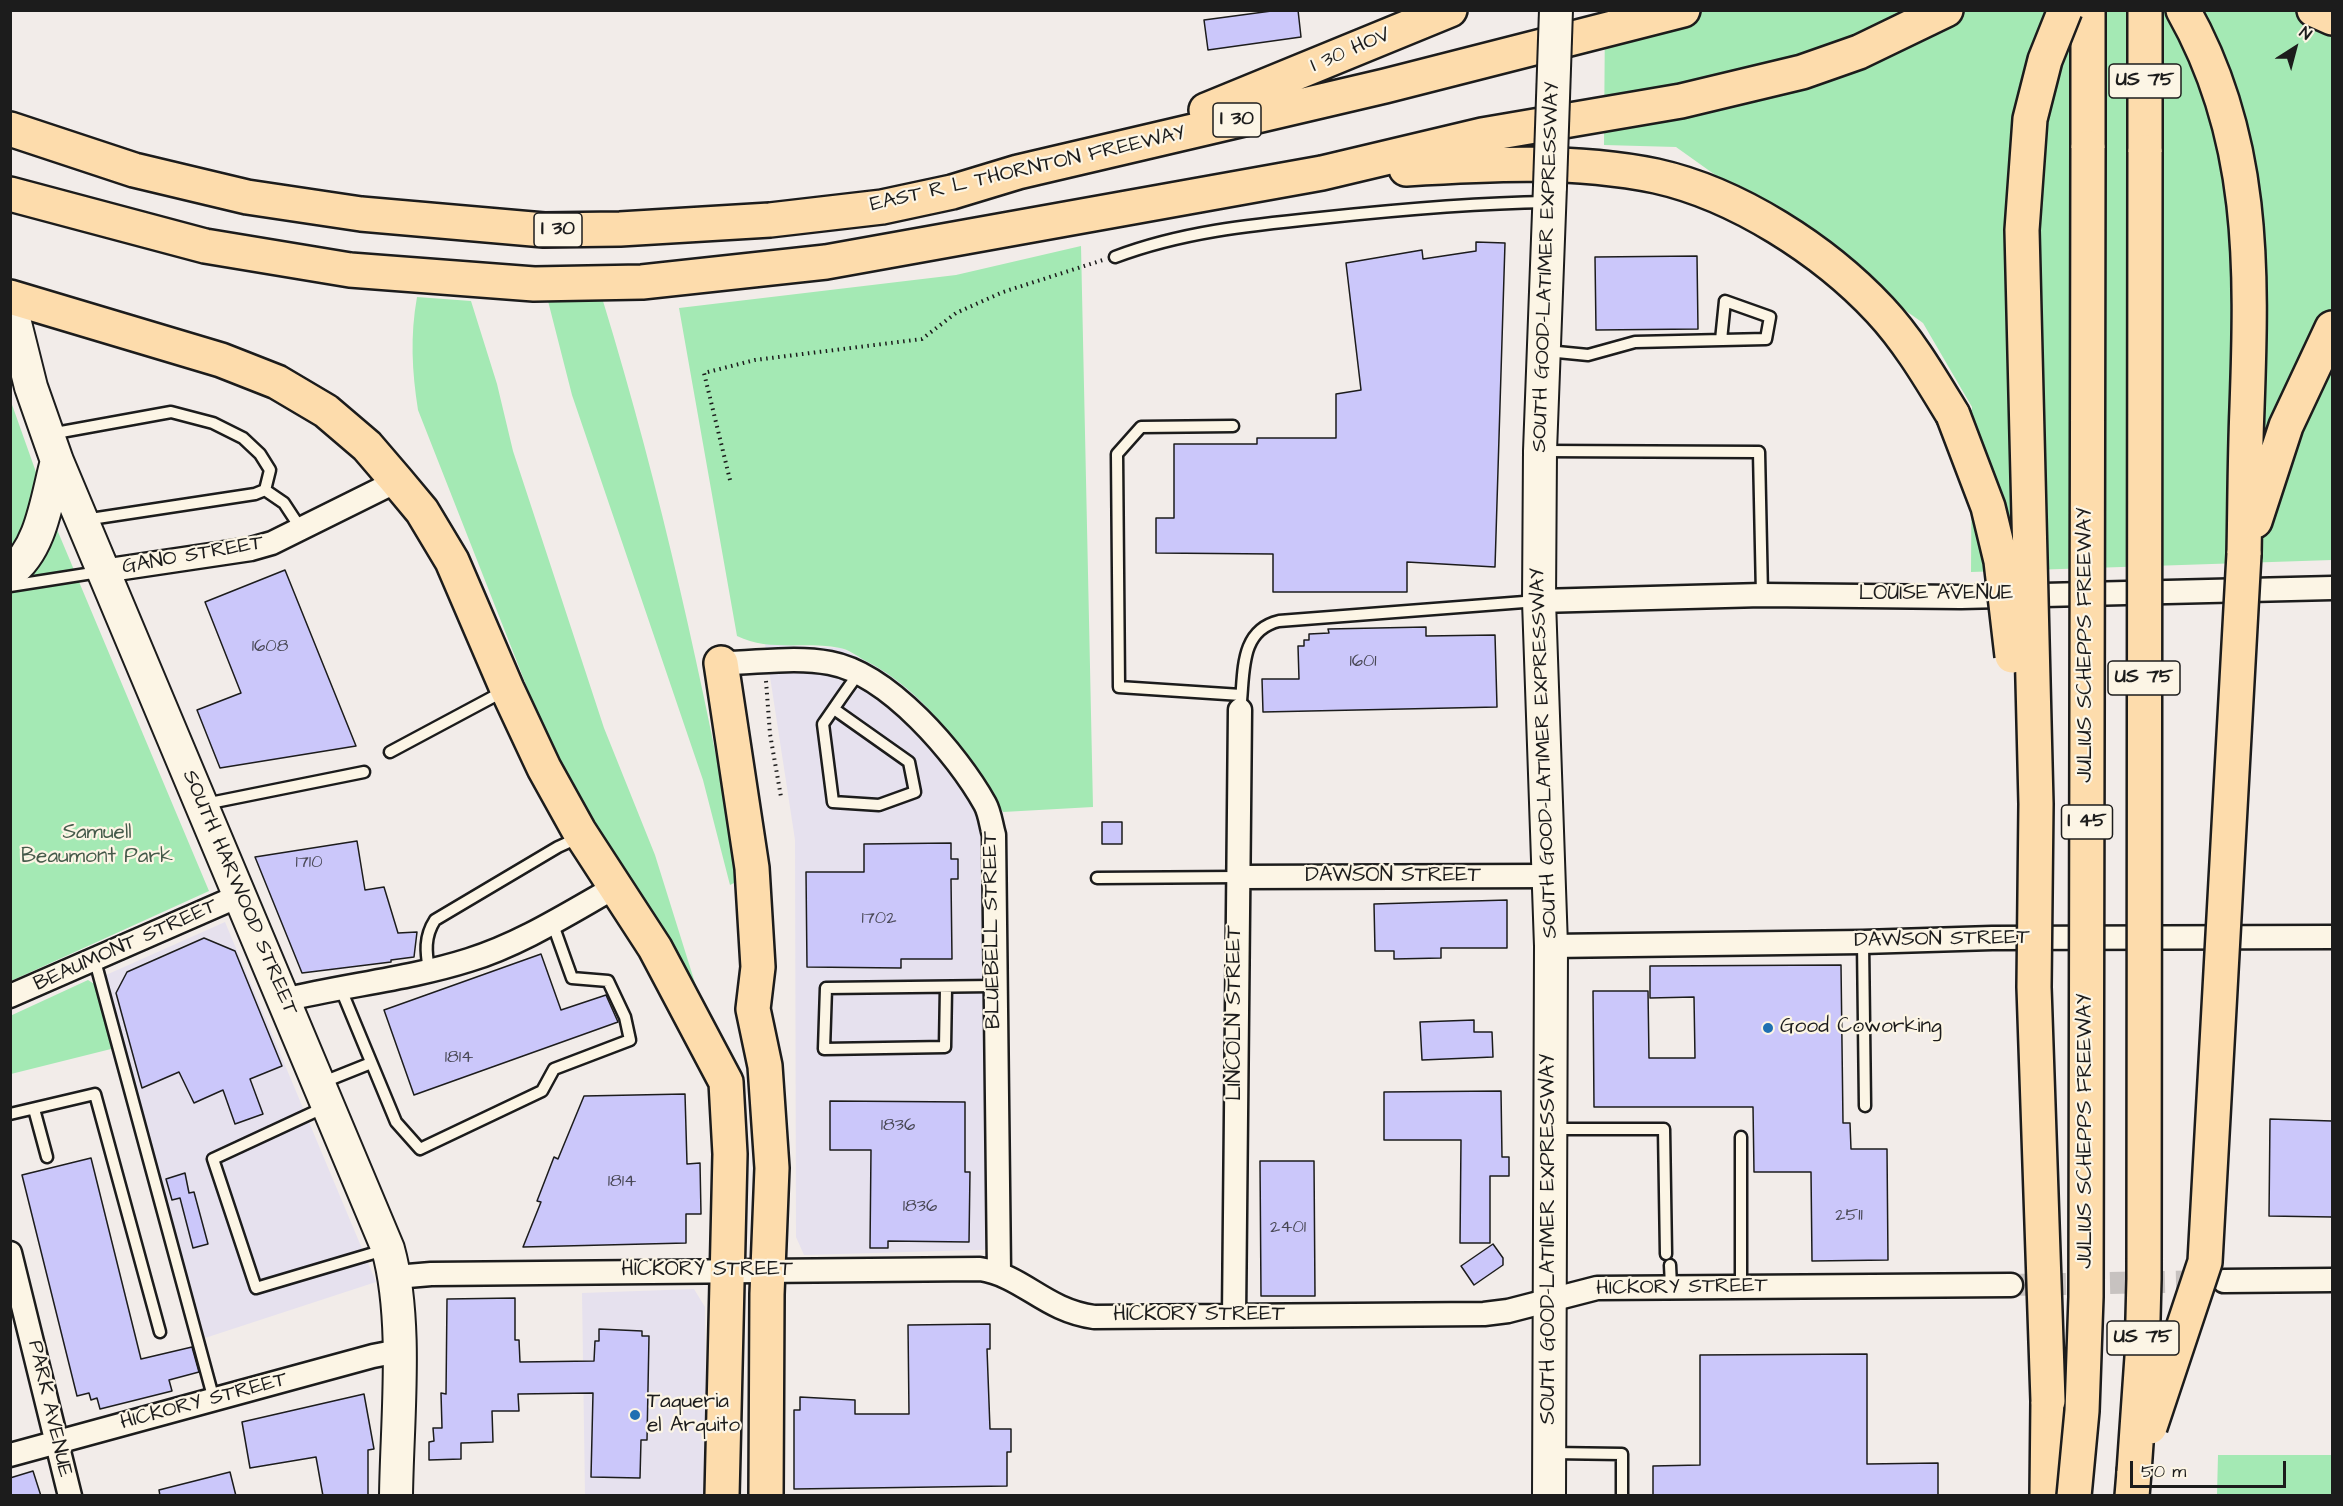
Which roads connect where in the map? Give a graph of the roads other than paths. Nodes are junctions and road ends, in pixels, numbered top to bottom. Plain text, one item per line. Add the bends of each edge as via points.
1 (1450, 10) edge
2 (1556, 10) edge
3 (1683, 10) edge
4 (1946, 10) edge
5 (2065, 10) edge
6 (2088, 10) edge
7 (2145, 10) edge
8 (2183, 10) edge
9 (2314, 10) edge
10 (2332, 18) edge
11 (10, 129) edge
12 (1089, 155) junction
13 (1322, 173) junction
14 (10, 194) edge
15 (1550, 194) junction
16 (1115, 256) road end
17 (10, 297) edge
18 (10, 303) edge
19 (2332, 328) edge
20 (1721, 340) junction
21 (1544, 351) junction
22 (1233, 426) dead end
23 (52, 448) junction
24 (1540, 451) junction
25 (398, 481) junction
26 (265, 490) junction
27 (81, 521) junction
28 (302, 529) junction
29 (2244, 554) junction
30 (103, 571) junction
31 (10, 572) edge
32 (10, 586) edge
33 (2332, 588) edge
34 (1762, 595) junction
35 (1539, 601) junction
36 (721, 663) joint
37 (859, 673) junction
38 (507, 689) junction
39 (1241, 702) junction
40 (834, 709) junction
41 (390, 752) dead end
42 (364, 772) dead end
43 (202, 805) junction
44 (582, 836) junction
45 (1549, 876) junction
46 (1238, 877) junction
47 (1098, 878) dead end
48 (617, 886) junction
49 (241, 895) junction
50 (552, 922) junction
51 (2332, 938) edge
52 (1863, 942) junction
53 (1551, 946) junction
54 (95, 961) junction
55 (429, 971) junction
56 (994, 986) junction
57 (340, 987) junction
58 (946, 987) junction
59 (2034, 987) junction
60 (10, 996) edge
61 (284, 1000) junction
62 (371, 1063) junction
63 (323, 1095) junction
64 (1865, 1106) dead end
65 (34, 1109) junction
66 (10, 1114) edge
67 (1552, 1129) junction
68 (1740, 1137) dead end
69 (47, 1157) dead end
70 (10, 1253) edge
71 (392, 1263) junction
72 (1669, 1268) junction
73 (768, 1270) junction
74 (726, 1271) junction
75 (999, 1272) junction
76 (2332, 1280) edge
77 (2224, 1281) tunnel mouth
78 (2011, 1285) tunnel mouth
79 (1741, 1286) junction
80 (1550, 1300) junction
81 (1234, 1316) junction
82 (160, 1332) dead end
83 (399, 1351) junction
84 (214, 1400) junction
85 (57, 1441) junction
86 (1549, 1453) junction
87 (10, 1455) edge
88 (2133, 1484) edge
89 (70, 1496) edge
90 (396, 1496) edge
91 (722, 1496) edge
92 (766, 1496) edge
93 (1549, 1496) edge
94 (1622, 1496) edge
95 (2047, 1496) edge
96 (2074, 1496) edge

1 - 12 main road, I 30 HOV
2 - 15 main road, SOUTH GOOD-LATIMER EXPRESSWAY, bridge
3 - 12 main road, EAST R L THORNTON FREEWAY / I 30 via 1385,86
4 - 13 main road via 1859,52 1753,86 1482,135
5 - 59 main road, bridge via 2045,60 2030,119 2022,230 2036,804
6 - 96 main road, JULIUS SCHEPPS FREEWAY / I 45, bridge via 2086,1286 2082,1411
7 - 88 main road, US 75, bridge via 2144,1279
8 - 29 main road via 2231,128 2245,203 2251,276
9 - 10 main road
11 - 12 main road, EAST R L THORNTON FREEWAY / I 30 via 134,170 247,197 361,214 544,230 770,220 882,207
13 - 14 main road via 826,262 642,282 534,284 350,270 205,246
13 - 59 main road, bridge via 1487,164 1594,167 1657,177 1709,193 1765,220 1840,272 1880,311 1921,363 1953,415 1988,507 2001,561 2012,659 2017,804
15 - 16 lane via 1234,227 1154,242
15 - 21 main road, SOUTH GOOD-LATIMER EXPRESSWAY
17 - 25 main road via 221,360 278,382 326,411 367,446
18 - 23 main road, SOUTH HARWOOD STREET via 31,387
19 - 29 main road via 2286,426
20 - 20 lane via 1766,339 1770,318 1725,301
20 - 21 lane via 1635,342 1588,355
21 - 24 main road, SOUTH GOOD-LATIMER EXPRESSWAY
22 - 39 lane via 1141,427 1117,454 1119,687
23 - 26 lane via 171,412 213,423 243,438 270,470
23 - 27 main road, SOUTH HARWOOD STREET
23 - 31 main road via 41,521 29,550
24 - 34 lane via 1759,452
24 - 35 main road, SOUTH GOOD-LATIMER EXPRESSWAY
25 - 28 street, GANO STREET
25 - 38 main road via 422,511 452,561
26 - 27 lane
26 - 28 lane via 284,503
27 - 30 main road, SOUTH HARWOOD STREET
28 - 30 street, GANO STREET via 251,549
29 - 88 main road, bridge via 2205,1263
30 - 32 lane, GANO STREET
30 - 43 main road, SOUTH HARWOOD STREET
33 - 34 street, LOUISE AVENUE via 1961,597
34 - 35 street, LOUISE AVENUE
35 - 39 lane via 1265,624 1249,644
35 - 45 main road, SOUTH GOOD-LATIMER EXPRESSWAY
36 - 37 street, BLUEBELL STREET via 830,663
36 - 73 main road via 752,868 758,967 753,1009 765,1066 772,1168
37 - 40 lane
37 - 56 street, BLUEBELL STREET via 887,691 919,720 955,761 986,806 994,835
38 - 41 lane
38 - 44 main road
39 - 46 street, LINCOLN STREET
40 - 40 lane via 823,724 833,802 879,805 915,792 909,762
42 - 43 lane
43 - 49 main road, SOUTH HARWOOD STREET
44 - 48 main road
44 - 55 lane via 435,920 428,931 425,950
45 - 46 street, DAWSON STREET
45 - 53 main road, SOUTH GOOD-LATIMER EXPRESSWAY
46 - 47 lane
46 - 81 street, LINCOLN STREET
48 - 50 street
48 - 74 main road via 655,948 726,1082 730,1154
49 - 54 street, BEAUMONT STREET
49 - 61 main road, SOUTH HARWOOD STREET
50 - 55 street via 471,960
50 - 62 lane via 572,978 608,981 625,1017 630,1040 554,1069 542,1091 420,1149 396,1122
51 - 52 street, DAWSON STREET
52 - 53 street, DAWSON STREET
52 - 64 lane
53 - 67 main road, SOUTH GOOD-LATIMER EXPRESSWAY
54 - 60 street, BEAUMONT STREET
54 - 84 lane
55 - 57 street
56 - 58 lane
56 - 75 street, BLUEBELL STREET
57 - 61 street
57 - 62 lane
58 - 58 lane via 826,988 824,1049 945,1047
59 - 95 main road, bridge via 2048,1401
61 - 63 main road, SOUTH HARWOOD STREET
62 - 63 lane
63 - 71 main road, SOUTH HARWOOD STREET
63 - 71 lane via 213,1159 256,1288
65 - 66 lane
65 - 69 lane
65 - 82 lane via 95,1094
67 - 72 lane via 1664,1129
67 - 80 main road, SOUTH GOOD-LATIMER EXPRESSWAY
68 - 79 lane
70 - 85 street, PARK AVENUE
71 - 74 street, HICKORY STREET via 420,1274
71 - 83 main road, SOUTH HARWOOD STREET
72 - 79 street, HICKORY STREET
72 - 80 street, HICKORY STREET
73 - 74 street, HICKORY STREET
73 - 75 street, HICKORY STREET
73 - 92 main road
74 - 91 main road
75 - 81 street, HICKORY STREET via 1040,1299 1075,1314
76 - 77 street
78 - 79 street, HICKORY STREET
80 - 81 street, HICKORY STREET via 1484,1314
80 - 86 main road, SOUTH GOOD-LATIMER EXPRESSWAY
83 - 84 street, HICKORY STREET
83 - 90 main road, SOUTH HARWOOD STREET
84 - 85 street, HICKORY STREET
85 - 87 street, HICKORY STREET
85 - 89 street, PARK AVENUE
86 - 93 main road, SOUTH GOOD-LATIMER EXPRESSWAY
86 - 94 lane via 1622,1454

